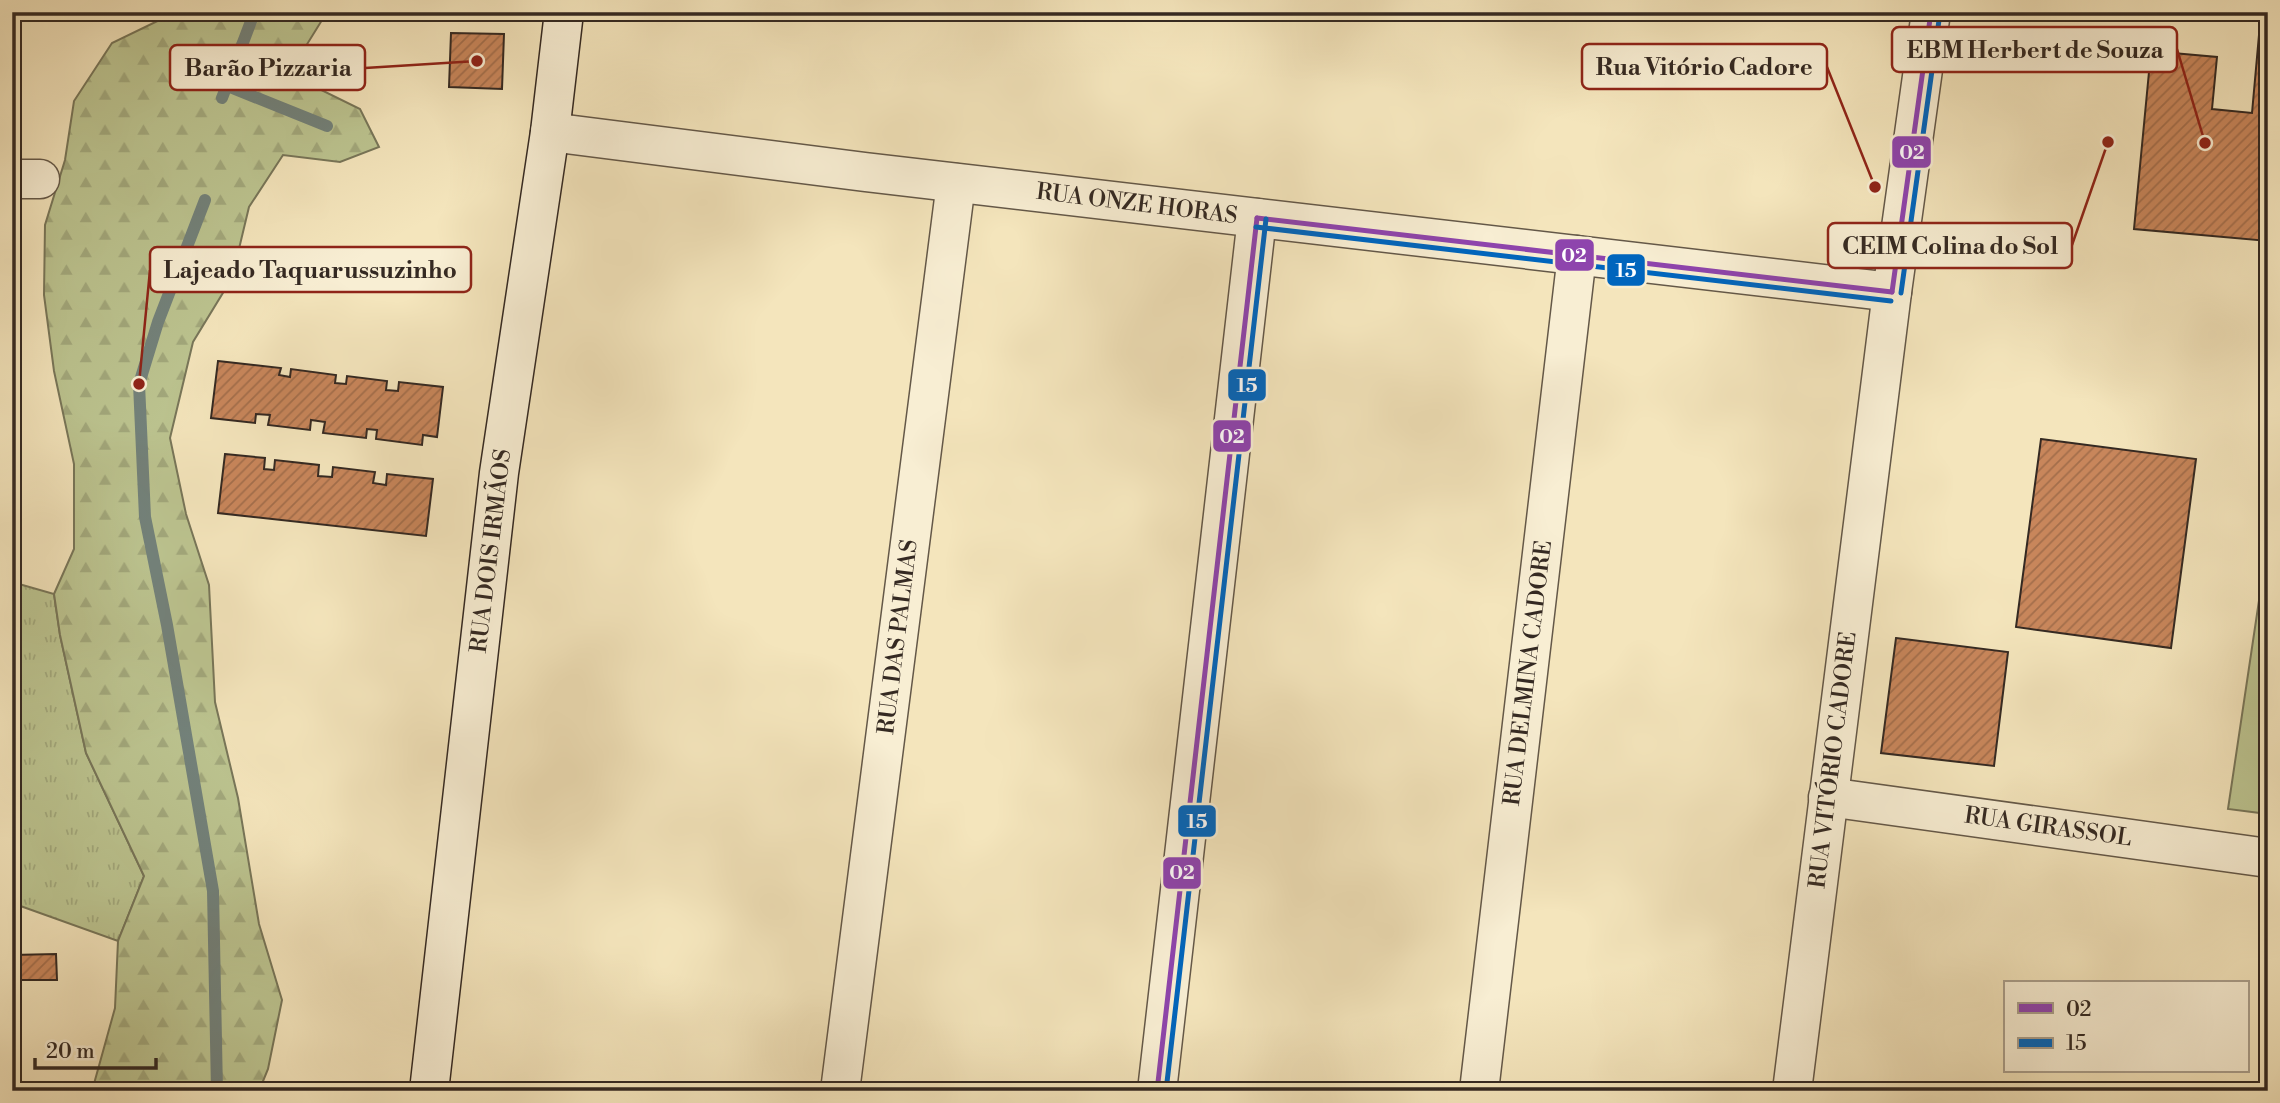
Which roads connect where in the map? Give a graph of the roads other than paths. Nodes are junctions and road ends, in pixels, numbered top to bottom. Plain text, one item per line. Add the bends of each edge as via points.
1 (564, 12) edge
2 (1931, 12) edge
3 (550, 132) junction
4 (956, 183) junction
5 (1257, 218) junction
6 (1577, 255) junction
7 (1892, 292) junction
8 (1828, 797) junction
9 (2268, 858) edge
10 (429, 1091) edge
11 (840, 1091) edge
12 (1157, 1091) edge
13 (1479, 1091) edge
14 (1792, 1091) edge

1 - 3 street, RUA DOIS IRMÃOS
2 - 7 street, RUA VITÓRIO CADORE
3 - 4 street, RUA ONZE HORAS
3 - 10 street, RUA DOIS IRMÃOS via 499,473
4 - 5 street, RUA ONZE HORAS
4 - 11 street, RUA DAS PALMAS
5 - 6 street, RUA ONZE HORAS
5 - 12 street
6 - 7 street, RUA ONZE HORAS
6 - 13 street, RUA DELMINA CADORE
7 - 8 street, RUA VITÓRIO CADORE
8 - 9 street, RUA GIRASSOL
8 - 14 street, RUA VITÓRIO CADORE

